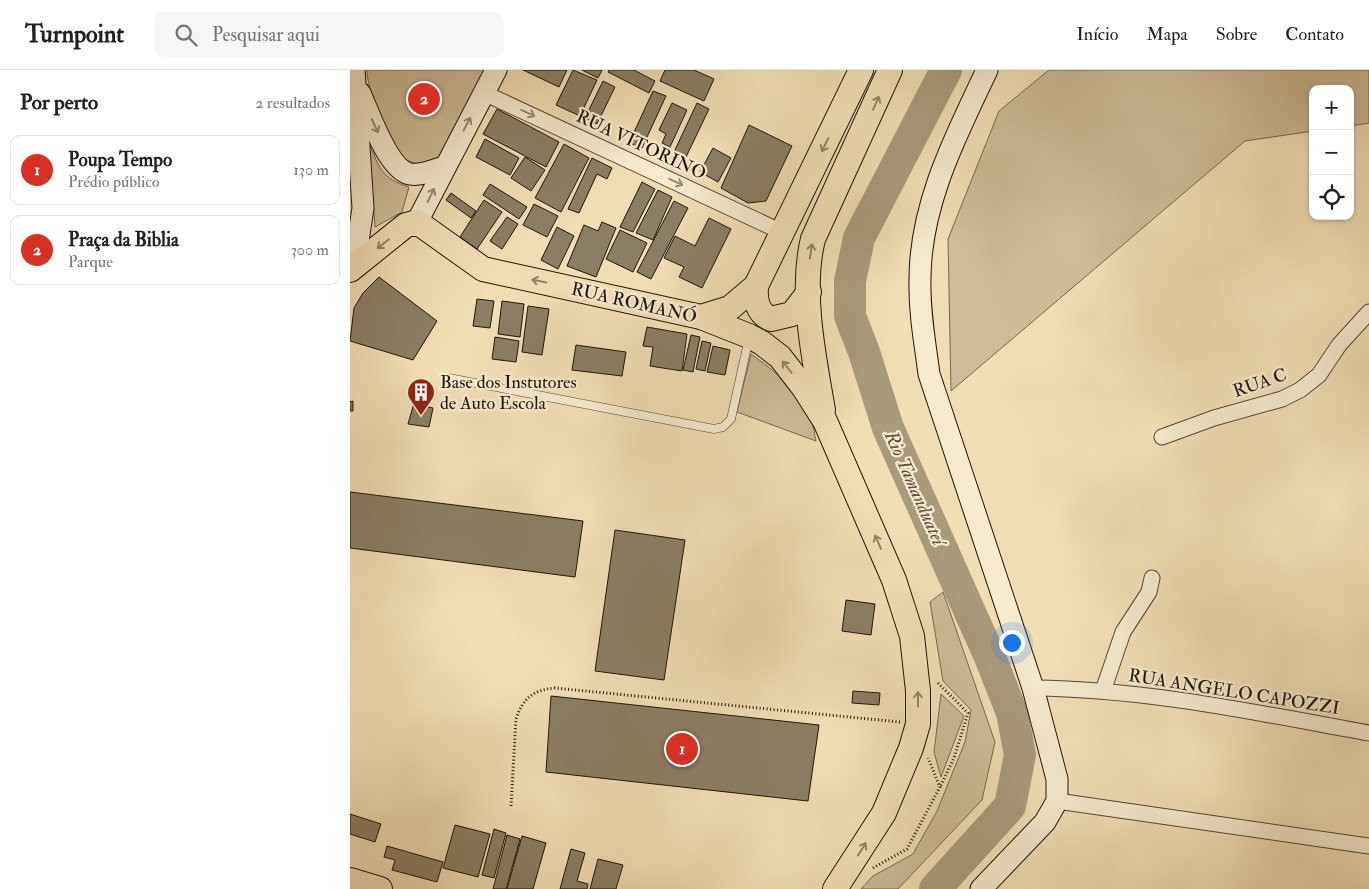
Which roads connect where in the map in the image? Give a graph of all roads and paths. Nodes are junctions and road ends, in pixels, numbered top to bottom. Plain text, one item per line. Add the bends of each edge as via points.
1 (496, 70) edge
2 (861, 70) edge
3 (890, 70) edge
4 (987, 70) edge
5 (354, 76) edge
6 (484, 92) junction
7 (444, 167) junction
8 (417, 222) junction
9 (782, 232) junction
10 (350, 260) edge
11 (350, 270) edge
12 (756, 286) junction
13 (809, 292) junction
14 (1369, 312) edge
15 (701, 317) junction
16 (749, 336) junction
17 (449, 378) dead end
18 (825, 421) junction
19 (1162, 437) dead end
20 (1152, 578) dead end
21 (915, 664) junction
22 (1033, 688) junction
23 (1103, 692) junction
24 (918, 724) junction
25 (1369, 733) edge
26 (911, 748) junction
27 (940, 787) junction
28 (1057, 801) junction
29 (511, 806) dead end
30 (1369, 846) edge
31 (350, 880) edge
32 (837, 887) edge
33 (380, 889) edge
34 (981, 889) edge

1 - 6 street
2 -> 9 main road
13 -> 3 main road via 810,252 814,240
4 - 22 street via 952,144 935,190 924,235 920,288 929,374
5 -> 7 street via 390,158 398,168 416,174
5 - 10 street via 363,208 358,241
7 -> 6 street
6 -> 9 street, RUA VITORINO
8 -> 7 street
8 -> 11 main road via 406,225
15 -> 8 main road, RUA ROMANÓ via 484,269
9 - 12 main road
12 - 13 main road via 755,298 760,311 771,319 792,314
12 - 15 main road via 730,308
13 - 18 main road via 814,355
14 - 19 street, RUA C via 1339,345 1318,375 1300,390 1282,399
15 - 16 main road, RUA ROMANÓ
16 - 17 lane via 731,419 723,427 714,429
18 -> 16 main road, RUA ROMANÓ via 780,357
21 -> 18 main road via 912,636 894,580
20 - 23 street via 1148,592 1123,632
24 -> 21 main road
21 - 27 path via 968,713 954,758
22 - 23 street, RUA ANGELO CAPOZZI
22 - 28 street via 1057,779
23 - 25 street, RUA ANGELO CAPOZZI via 1188,700
24 - 26 main road
24 - 29 path via 541,689 528,695 516,719
26 - 27 path via 929,759
32 -> 26 main road via 884,813
27 - 32 path via 907,849
28 - 30 street
28 - 34 street via 1045,822
31 - 33 main road

